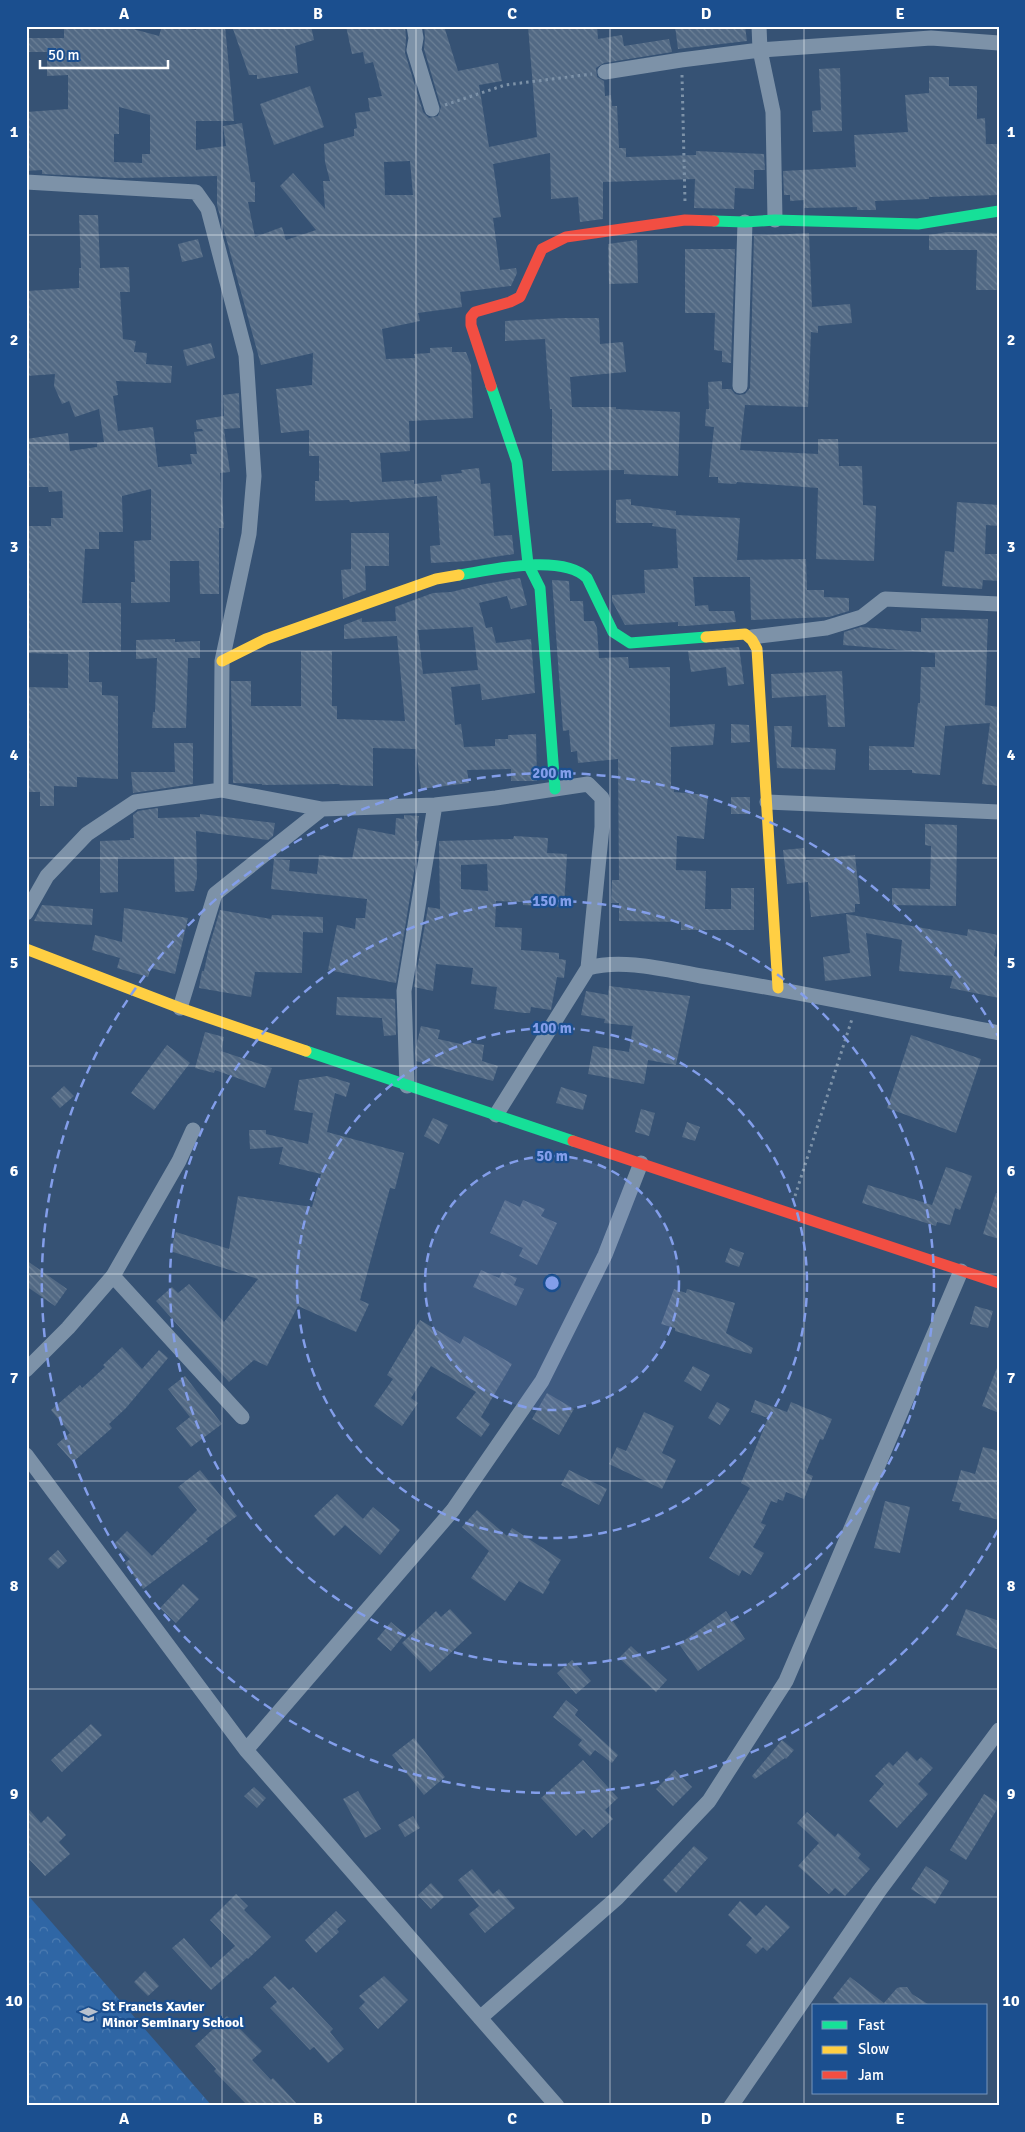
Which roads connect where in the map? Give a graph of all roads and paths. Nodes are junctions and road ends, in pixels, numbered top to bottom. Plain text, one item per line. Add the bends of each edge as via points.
1 (414, 26) edge
2 (758, 26) edge
3 (999, 43) edge
4 (760, 50) junction
5 (682, 60) junction
6 (605, 72) joint
7 (432, 109) joint
8 (26, 182) edge
9 (999, 210) edge
10 (685, 220) junction
11 (775, 220) junction
12 (745, 222) junction
13 (740, 386) dead end
14 (528, 564) junction
15 (999, 604) edge
16 (752, 638) junction
17 (222, 661) junction
18 (555, 789) junction
19 (221, 790) junction
20 (767, 802) junction
21 (435, 805) junction
22 (322, 809) junction
23 (999, 812) edge
24 (26, 913) edge
25 (26, 948) edge
26 (588, 968) junction
27 (778, 988) junction
28 (857, 1004) junction
29 (180, 1008) junction
30 (999, 1033) edge
31 (407, 1086) junction
32 (496, 1115) junction
33 (192, 1130) dead end
34 (641, 1163) junction
35 (789, 1213) junction
36 (961, 1271) junction
37 (113, 1276) junction
38 (999, 1283) edge
39 (26, 1370) edge
40 (242, 1417) dead end
41 (26, 1455) edge
42 (999, 1730) edge
43 (246, 1750) junction
44 (480, 2018) junction
45 (557, 2106) edge
46 (731, 2106) edge

1 - 7 street via 414,50
2 - 4 street
3 - 4 street via 931,38
4 - 5 street
4 - 11 street via 772,112
5 - 6 street
5 - 10 path
6 - 7 path via 506,85
8 - 17 street via 196,192 208,209 246,355 254,476 249,534
9 - 11 street via 918,224
10 - 12 street
10 - 14 street via 566,237 542,249 520,297 475,312 471,317 475,338 517,462
11 - 12 street
12 - 13 street
14 - 16 street via 580,571 587,578 613,632 630,642 745,634
14 - 17 street via 436,579 266,639
14 - 18 street via 540,588
15 - 16 street via 885,599 862,617 826,628
16 - 20 street via 758,652
17 - 19 street
18 - 21 street
18 - 26 street via 588,784 602,798
19 - 22 street
19 - 24 street via 135,802 87,834 47,876
20 - 23 street
20 - 27 street
21 - 22 street
21 - 31 street via 404,991
22 - 29 street via 215,894
25 - 29 street
26 - 27 street via 600,964 640,966
26 - 32 street
27 - 28 street
28 - 30 street
28 - 35 path
29 - 31 street
31 - 32 street
32 - 34 street
33 - 37 street via 179,1161
34 - 35 street
34 - 43 street via 606,1255 542,1381 454,1510
35 - 36 street
36 - 38 street
36 - 44 street via 786,1681 709,1801 617,1898
37 - 39 street
37 - 40 street
41 - 43 street
42 - 46 street via 879,1891
43 - 44 street
44 - 45 street

